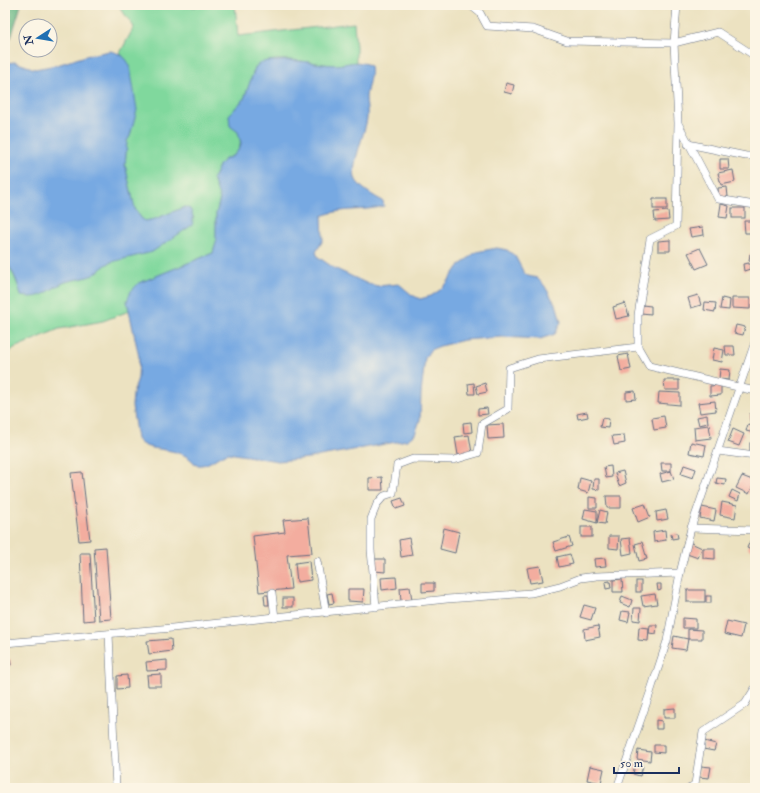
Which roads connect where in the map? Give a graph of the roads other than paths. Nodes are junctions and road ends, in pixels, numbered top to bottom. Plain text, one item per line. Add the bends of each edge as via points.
1 (470, 5) edge
2 (677, 5) edge
3 (674, 43) junction
4 (755, 56) edge
5 (678, 123) junction
6 (688, 144) junction
7 (755, 156) edge
8 (755, 205) edge
9 (755, 342) edge
10 (638, 347) junction
11 (740, 387) junction
12 (755, 391) edge
13 (718, 451) junction
14 (755, 456) edge
15 (691, 528) junction
16 (755, 530) edge
17 (317, 561) dead end
18 (680, 573) junction
19 (272, 593) dead end
20 (376, 607) junction
21 (326, 613) junction
22 (275, 618) junction
23 (109, 634) junction
24 (5, 643) edge
25 (755, 688) edge
26 (116, 788) edge
27 (617, 788) edge
28 (690, 788) edge

1 - 3 street via 480,13 487,26 533,29 567,41
2 - 3 street
3 - 4 street via 718,32
3 - 5 street
5 - 6 street
5 - 10 street via 676,226 650,238 638,315
6 - 7 street
6 - 8 street via 718,199
9 - 11 street
10 - 11 street via 649,366
10 - 20 street via 538,359 508,368 508,409 482,424 478,454 454,460 413,459 397,465 393,493 384,496 377,504 371,519
11 - 12 street
11 - 13 street
13 - 14 street
13 - 15 street
15 - 16 street
15 - 18 street
17 - 21 street
18 - 20 street via 581,578 531,593
18 - 27 street via 667,640
19 - 22 street
20 - 21 street
21 - 22 street
22 - 23 street
23 - 24 street
23 - 26 street
25 - 28 street via 745,704 703,732 695,784

